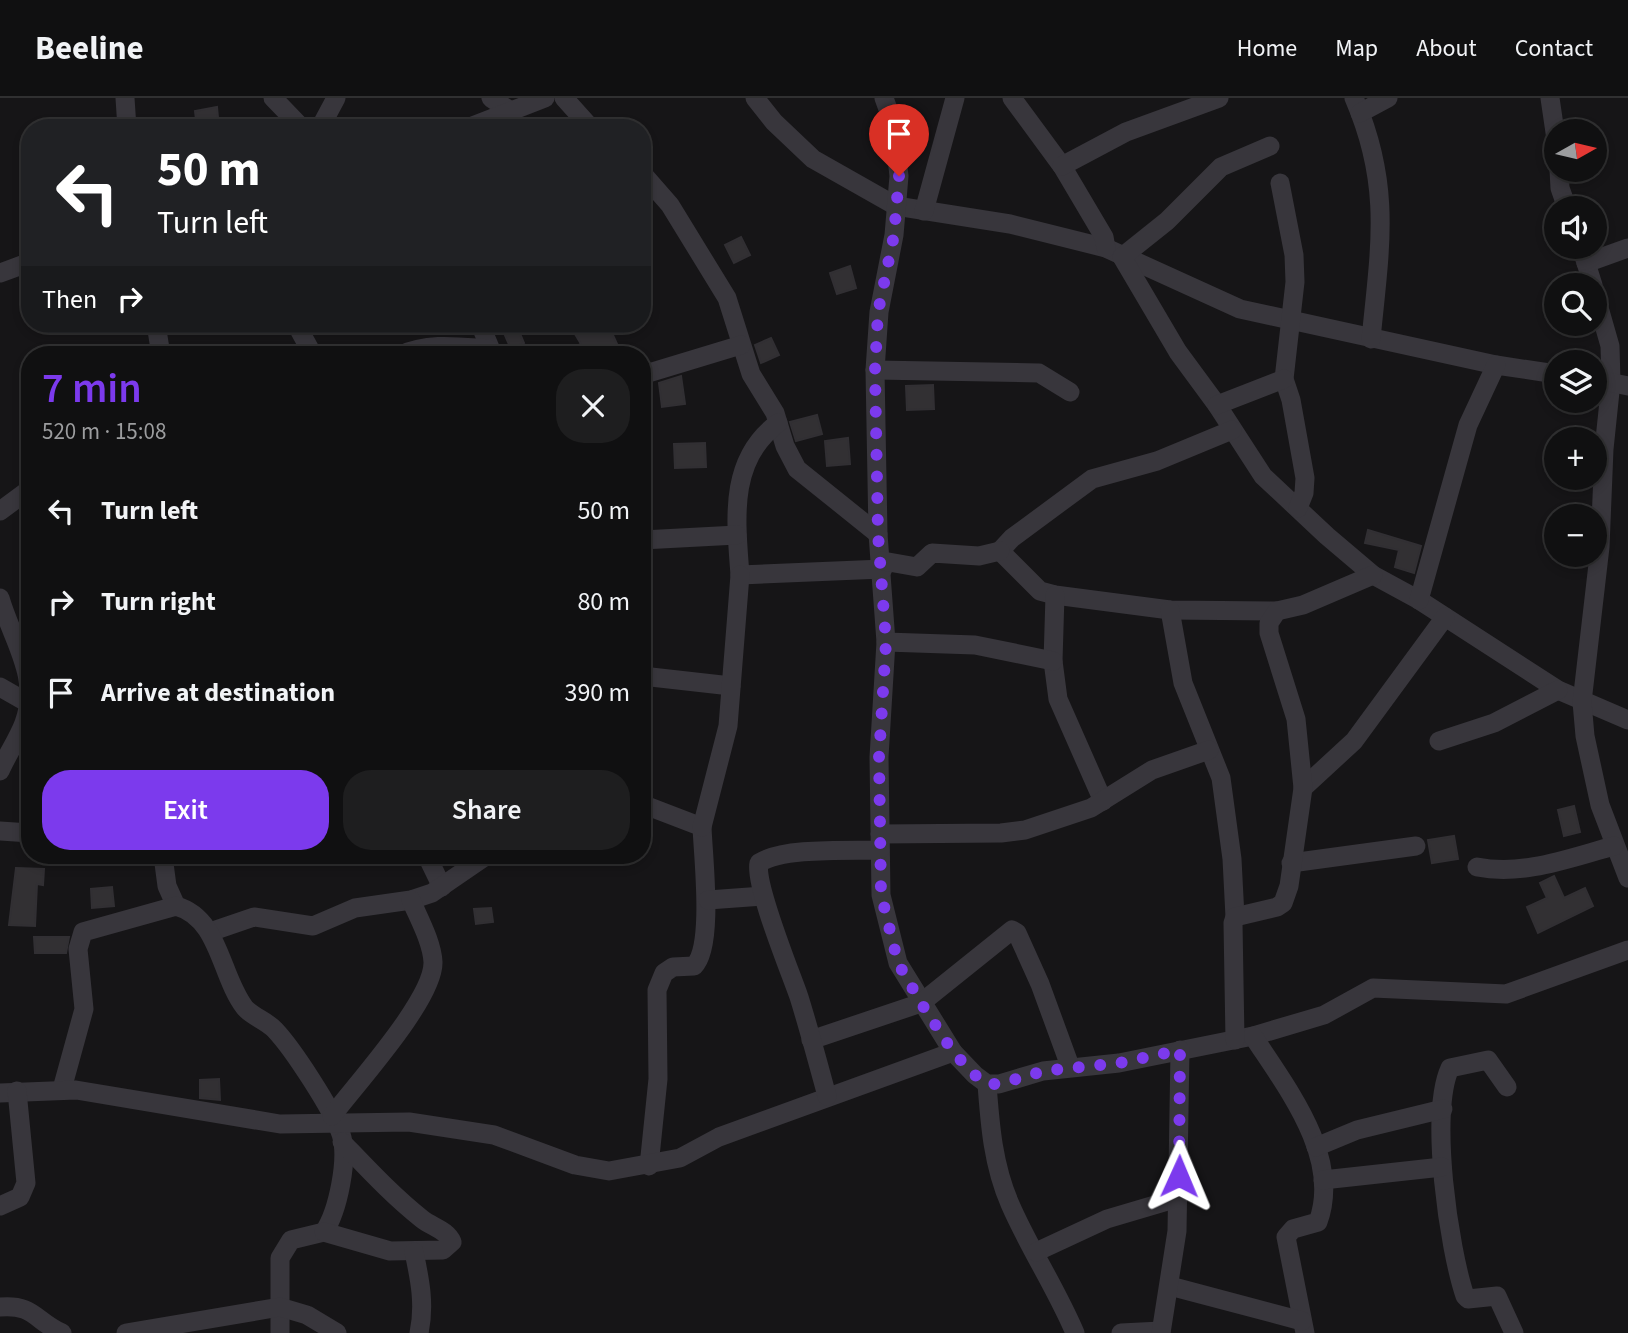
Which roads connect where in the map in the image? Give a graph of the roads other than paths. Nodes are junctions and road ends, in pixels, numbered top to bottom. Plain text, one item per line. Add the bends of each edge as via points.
1 (125, 98) edge
2 (273, 98) edge
3 (336, 98) edge
4 (491, 98) edge
5 (545, 98) edge
6 (564, 98) edge
7 (755, 98) edge
8 (884, 98) edge
9 (955, 98) edge
10 (1012, 98) edge
11 (1219, 98) edge
12 (1388, 98) edge
13 (1550, 98) edge
14 (1357, 105) edge
15 (509, 110) junction
16 (126, 119) edge
17 (293, 119) edge
18 (325, 119) edge
19 (488, 119) edge
20 (583, 119) edge
21 (1553, 119) edge
22 (1270, 146) dead end
23 (1062, 166) junction
24 (1280, 183) dead end
25 (651, 191) edge
26 (896, 206) junction
27 (924, 211) junction
28 (1628, 248) edge
29 (1607, 251) edge
30 (1114, 252) junction
31 (21, 265) edge
32 (0, 273) edge
33 (1292, 320) junction
34 (1607, 335) edge
35 (1371, 339) junction
36 (741, 345) junction
37 (1496, 365) junction
38 (875, 370) junction
39 (1544, 371) edge
40 (651, 373) edge
41 (1284, 379) junction
42 (1611, 382) edge
43 (1070, 392) dead end
44 (1217, 405) junction
45 (778, 423) junction
46 (1232, 430) junction
47 (21, 496) edge
48 (1298, 508) junction
49 (0, 511) edge
50 (878, 534) junction
51 (737, 535) junction
52 (651, 540) edge
53 (1000, 551) junction
54 (883, 565) junction
55 (740, 575) junction
56 (1373, 575) junction
57 (1055, 595) junction
58 (0, 598) edge
59 (1419, 600) junction
60 (1170, 610) junction
61 (1276, 611) junction
62 (1445, 617) junction
63 (886, 642) junction
64 (21, 645) edge
65 (1053, 661) junction
66 (651, 677) edge
67 (731, 686) junction
68 (0, 687) edge
69 (1558, 690) junction
70 (1582, 702) junction
71 (21, 710) edge
72 (1628, 720) edge
73 (21, 729) edge
74 (1439, 741) dead end
75 (1209, 750) junction
76 (0, 771) edge
77 (1303, 788) junction
78 (1103, 801) junction
79 (651, 807) edge
80 (702, 827) junction
81 (0, 831) edge
82 (21, 833) edge
83 (880, 842) junction
84 (1416, 846) dead end
85 (1614, 846) junction
86 (1291, 863) junction
87 (164, 864) edge
88 (431, 864) edge
89 (475, 864) edge
90 (1477, 867) dead end
91 (1628, 878) edge
92 (442, 887) junction
93 (763, 896) junction
94 (411, 900) junction
95 (708, 900) junction
96 (176, 906) junction
97 (1235, 917) junction
98 (210, 932) junction
99 (1628, 950) edge
100 (921, 1003) junction
101 (1244, 1038) junction
102 (811, 1040) junction
103 (1180, 1050) junction
104 (953, 1052) junction
105 (1070, 1066) junction
106 (987, 1084) junction
107 (1507, 1087) dead end
108 (62, 1089) junction
109 (8, 1092) edge
110 (827, 1096) junction
111 (1443, 1109) junction
112 (333, 1119) junction
113 (342, 1142) junction
114 (1316, 1147) junction
115 (649, 1166) junction
116 (1442, 1167) junction
117 (1322, 1180) junction
118 (1178, 1198) junction
119 (0, 1206) edge
120 (324, 1232) junction
121 (414, 1252) junction
122 (1036, 1252) junction
123 (1170, 1286) junction
124 (0, 1307) edge
125 (280, 1307) junction
126 (1303, 1327) edge
127 (159, 1331) edge
128 (1161, 1332) edge
129 (62, 1333) edge
130 (126, 1333) edge
131 (280, 1333) edge
132 (337, 1333) edge
133 (419, 1333) edge
134 (1075, 1333) edge
135 (1121, 1333) edge
136 (1514, 1333) edge

1 - 16 street
2 - 17 street
3 - 18 street
4 - 15 street
5 - 15 street
6 - 20 street
7 - 26 street via 813,159
8 - 26 street via 897,150
9 - 27 street
10 - 23 street
11 - 23 street via 1126,132
12 - 14 street
13 - 21 street
14 - 35 street via 1375,160 1381,200
15 - 19 street
22 - 30 street via 1221,167 1167,222
23 - 30 street
24 - 33 street via 1294,255
25 - 36 street via 727,298
26 - 27 street
26 - 38 street via 878,312
27 - 30 street via 1010,224
28 - 29 street
30 - 33 street via 1240,309
30 - 44 street
31 - 32 street
33 - 35 street
33 - 41 street
34 - 42 street
35 - 37 street
36 - 40 street
36 - 45 street
37 - 39 street
37 - 59 street via 1465,435
38 - 43 street via 1039,373
38 - 50 street
41 - 44 street
41 - 48 street via 1305,478
42 - 70 street via 1600,547
44 - 46 street
45 - 50 street via 797,469
45 - 51 street via 760,440 737,485
46 - 48 street via 1264,475
46 - 53 street via 1157,461 1091,479
47 - 49 street
48 - 56 street
50 - 54 street
51 - 52 street
51 - 55 street
53 - 54 street via 979,556 932,554 917,567
53 - 57 street via 1041,591
54 - 55 street
54 - 63 street
55 - 67 street
56 - 59 street
56 - 61 street via 1303,605
57 - 60 street
57 - 65 street
58 - 64 street
59 - 62 street
60 - 61 street
60 - 75 street via 1183,682
61 - 77 street via 1269,633 1294,711
62 - 69 street
62 - 77 street via 1354,741
63 - 65 street via 975,645
63 - 83 street via 879,757
65 - 78 street via 1058,699
66 - 67 street
67 - 80 street via 726,737
68 - 71 street
69 - 70 street
69 - 74 street via 1494,723
70 - 72 street
70 - 85 street via 1591,765
73 - 76 street
75 - 78 street via 1152,770
75 - 97 street via 1227,809
77 - 86 street
78 - 83 street via 1061,820 1001,833
79 - 80 street
80 - 95 street
81 - 82 street
83 - 93 street via 764,860 757,872
83 - 100 street via 881,894 888,932 898,963
84 - 86 street
85 - 90 street via 1506,872
85 - 91 street
86 - 97 street via 1283,903
87 - 96 street
88 - 92 street
89 - 92 street
92 - 94 street
93 - 95 street
93 - 102 street
94 - 98 street via 355,908 313,926 254,917
94 - 112 street via 431,954 430,981 419,1003
95 - 115 street via 701,958 694,967 673,967 664,973 657,990 658,1079
96 - 98 street via 189,910
96 - 108 street via 82,932 78,949 84,1009
97 - 101 street via 1232,942
98 - 112 street via 247,1010 276,1031
99 - 101 street via 1506,994 1373,989 1324,1015
100 - 102 street
100 - 104 street
100 - 105 street via 1012,930 1040,984
101 - 103 street
101 - 114 street via 1285,1087
102 - 110 street
103 - 105 street via 1119,1063
103 - 118 street
104 - 106 street
104 - 110 street
105 - 106 street
106 - 122 street via 991,1141 1002,1180
107 - 111 street via 1488,1060 1454,1066 1447,1074
108 - 109 street
108 - 112 street via 280,1124
109 - 119 street via 26,1184 20,1196
110 - 115 street via 719,1136 680,1158
111 - 114 street via 1357,1130
111 - 116 street
112 - 113 street
112 - 115 street via 409,1122 494,1135 597,1171
113 - 120 street via 336,1205
113 - 121 street via 399,1201 451,1237 450,1247 443,1250
114 - 117 street
116 - 117 street
116 - 136 street via 1455,1266 1465,1296 1497,1296
117 - 126 street via 1323,1210 1318,1222 1293,1229 1286,1237
118 - 122 street via 1107,1219
118 - 123 street
120 - 121 street via 390,1251
120 - 125 street via 291,1240 283,1250 278,1272
121 - 133 street via 422,1290
122 - 134 street
123 - 126 street
123 - 128 street
124 - 129 street via 19,1305
125 - 127 street
125 - 131 street
125 - 132 street via 307,1315
127 - 130 street
128 - 135 street

